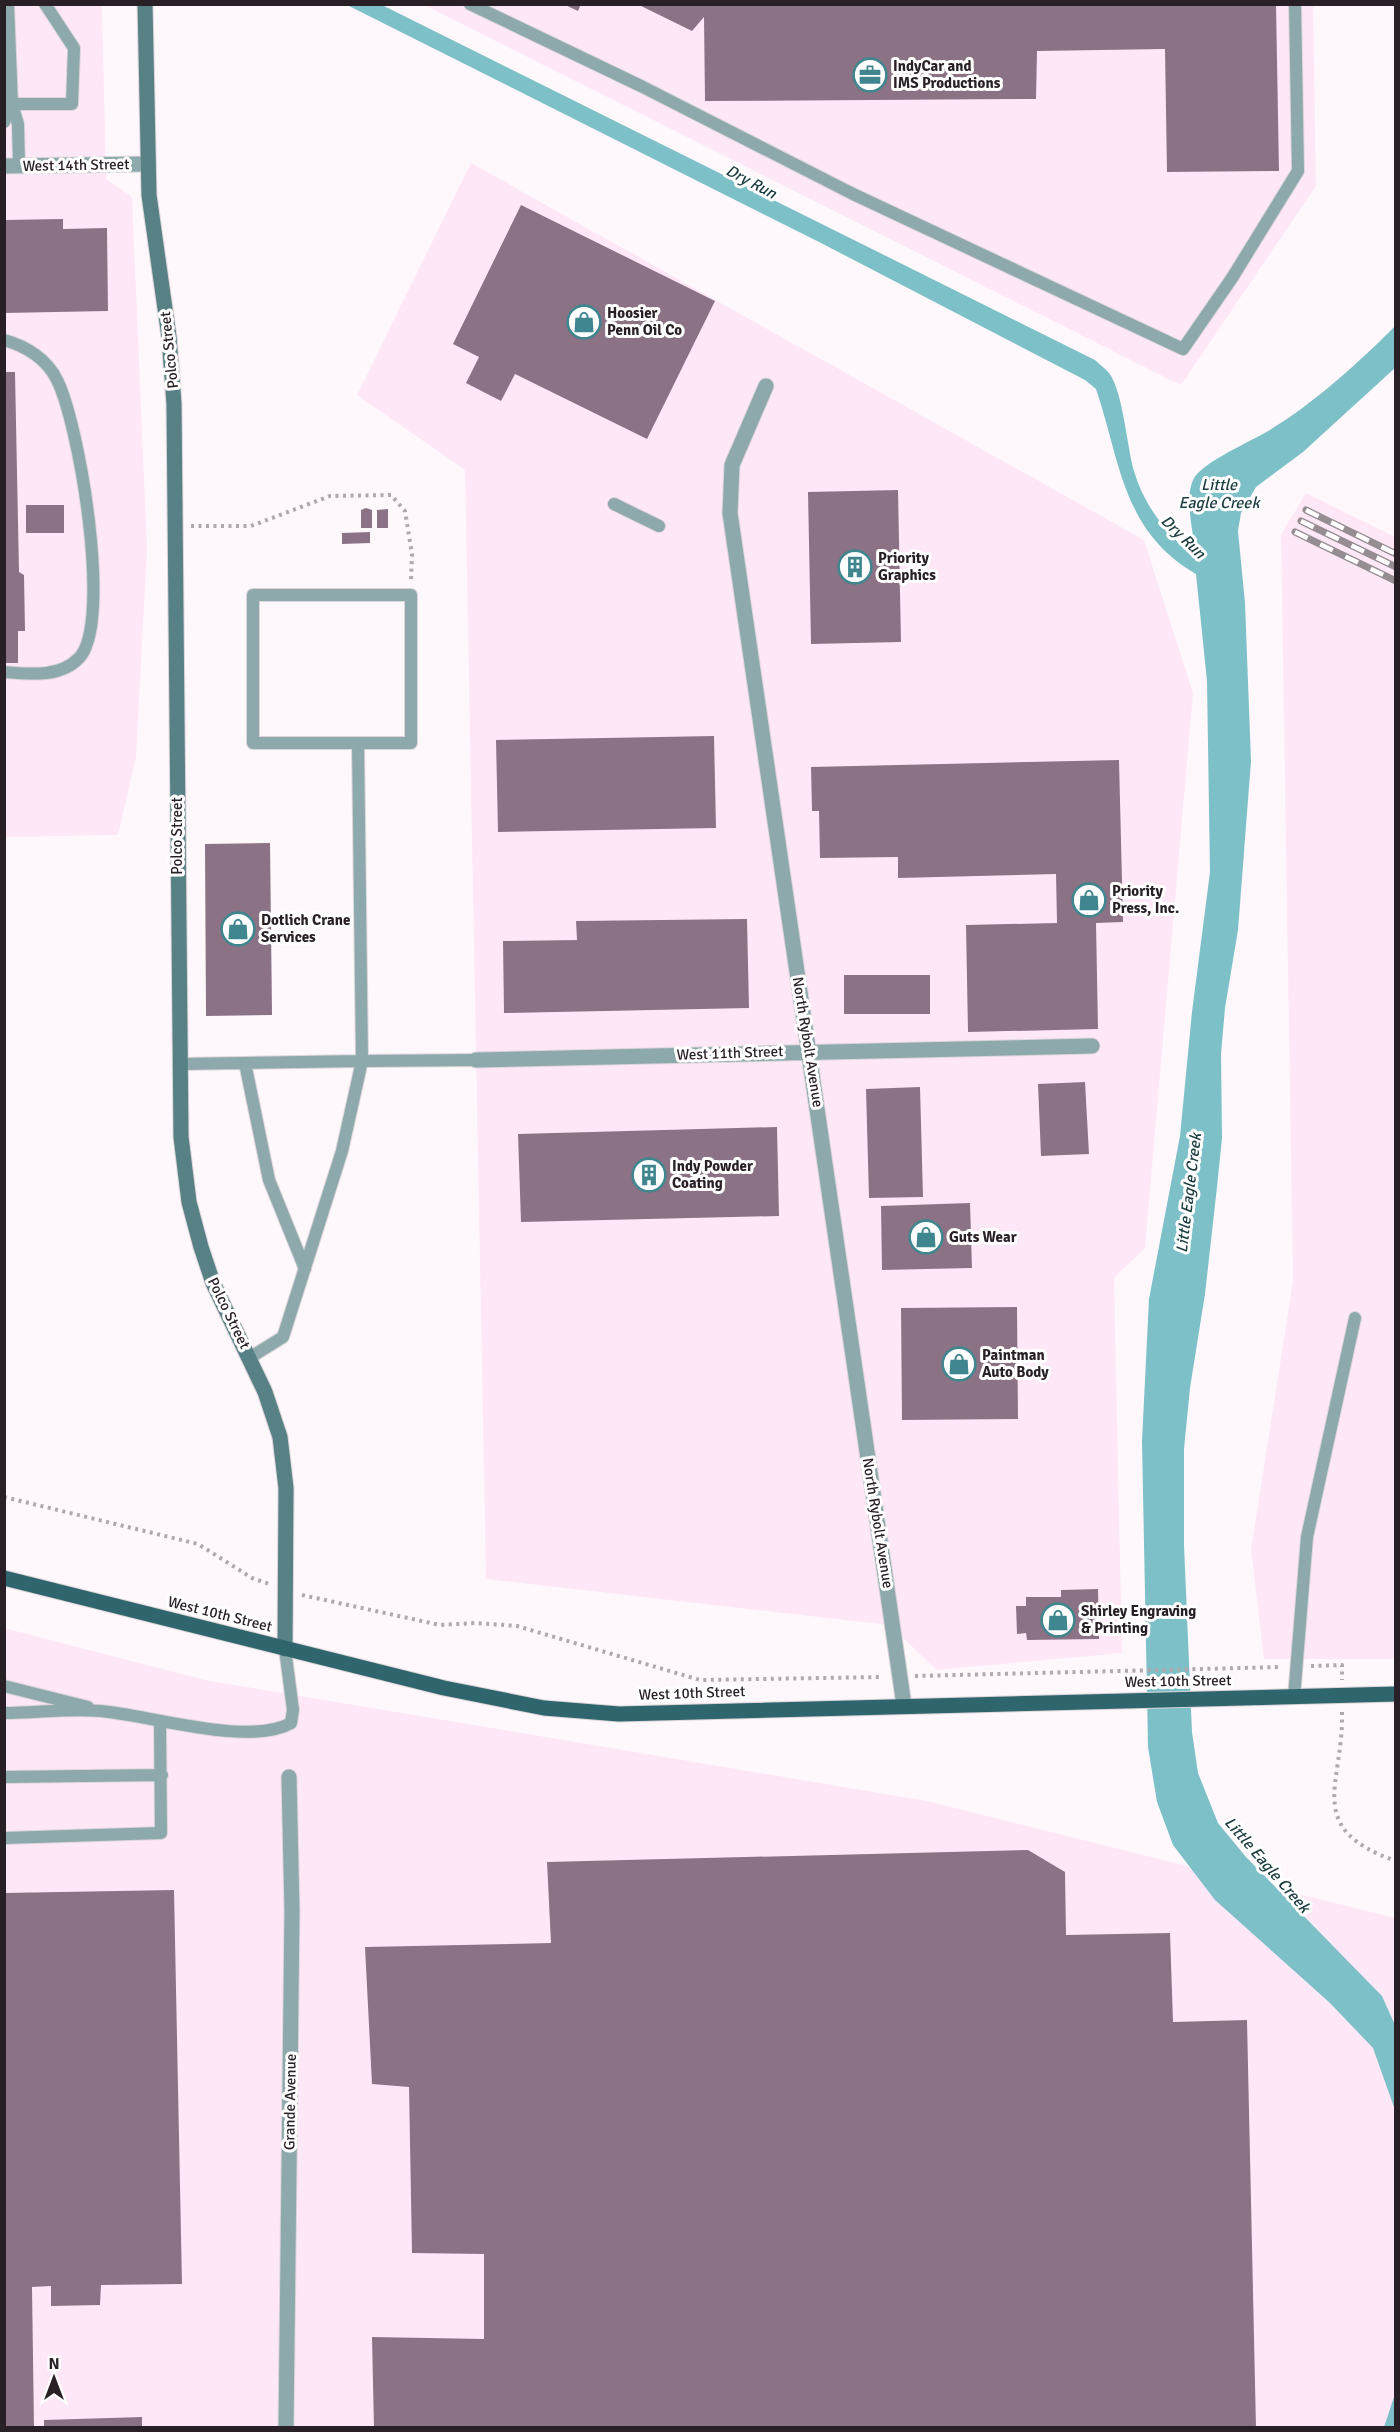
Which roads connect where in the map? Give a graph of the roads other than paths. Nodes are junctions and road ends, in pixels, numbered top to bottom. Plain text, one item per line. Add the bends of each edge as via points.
1 (8, 4) edge
2 (45, 4) edge
3 (145, 4) edge
4 (470, 4) edge
5 (1295, 4) edge
6 (12, 104) junction
7 (4, 123) edge
8 (148, 164) junction
9 (12, 165) edge
10 (4, 340) edge
11 (766, 386) dead end
12 (614, 504) dead end
13 (659, 526) dead end
14 (4, 672) edge
15 (358, 743) junction
16 (1092, 1046) dead end
17 (809, 1051) junction
18 (477, 1060) joint
19 (362, 1061) junction
20 (246, 1063) junction
21 (180, 1064) junction
22 (304, 1269) junction
23 (1355, 1318) dead end
24 (251, 1357) junction
25 (4, 1578) edge
26 (285, 1649) junction
27 (4, 1686) edge
28 (1395, 1694) edge
29 (1294, 1697) junction
30 (904, 1705) junction
31 (101, 1711) junction
32 (4, 1713) edge
33 (160, 1722) junction
34 (162, 1775) junction
35 (4, 1777) edge
36 (289, 1777) dead end
37 (4, 1838) edge
38 (286, 2427) edge

1 - 6 lane
2 - 6 lane via 74,48 72,104
3 - 8 street, Polco Street
4 - 5 lane via 853,194 1183,350 1298,171
6 - 7 lane
6 - 9 lane via 18,124
8 - 9 street, West 14th Street
8 - 21 street, Polco Street via 151,217 172,365
10 - 14 lane via 31,350 57,379 73,425 89,518 93,612 89,638 79,658 38,675
11 - 17 street, North Rybolt Avenue via 732,465 730,513
12 - 13 lane
15 - 15 lane via 253,743 253,595 411,595 411,743
15 - 19 lane
16 - 17 street, West 11th Street
17 - 18 street, West 11th Street
17 - 30 street, North Rybolt Avenue
18 - 19 lane
19 - 20 lane
19 - 22 lane via 342,1151
20 - 21 lane
20 - 22 lane via 269,1180
21 - 24 street, Polco Street via 181,1137 191,1211 213,1283
22 - 24 lane via 283,1337
23 - 29 lane via 1307,1537
24 - 26 street, Polco Street via 283,1454
25 - 26 main road, West 10th Street
26 - 30 main road, West 10th Street via 544,1708 619,1713
26 - 33 lane via 293,1710 291,1723 280,1729 230,1731
27 - 31 lane
28 - 29 main road, West 10th Street
29 - 30 main road, West 10th Street
31 - 32 lane
31 - 33 lane
33 - 34 lane
34 - 35 lane
34 - 37 lane via 163,1829 158,1835
36 - 38 street, Grande Avenue via 292,1911

